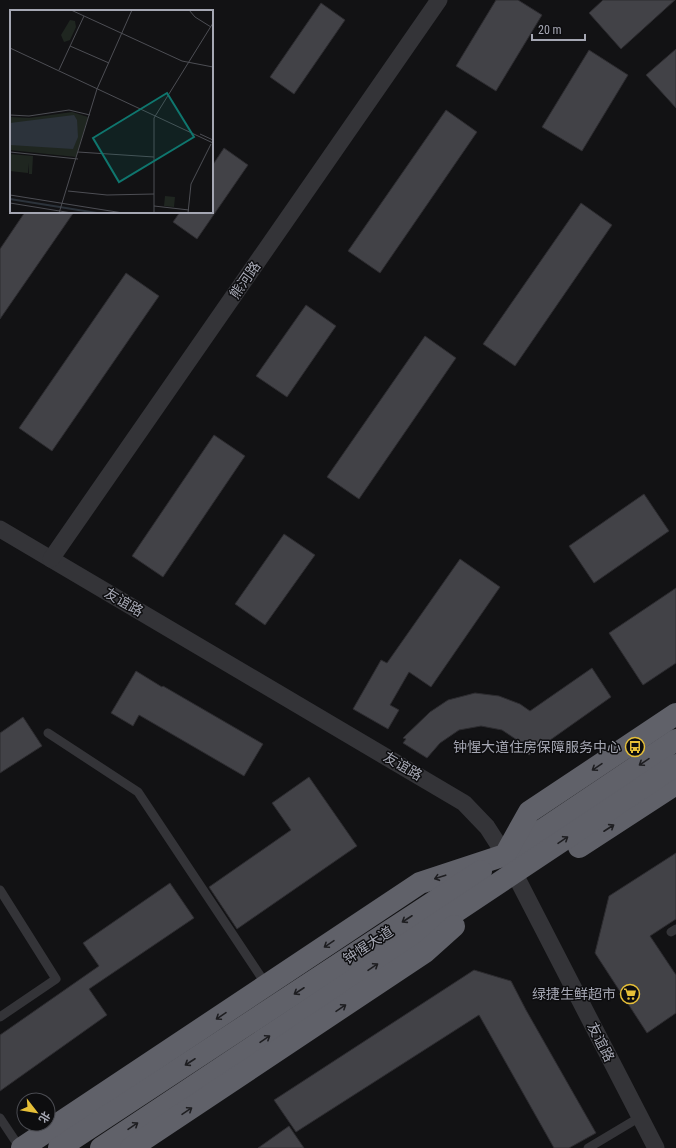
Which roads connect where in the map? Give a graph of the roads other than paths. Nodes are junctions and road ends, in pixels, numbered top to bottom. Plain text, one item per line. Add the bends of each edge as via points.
1 (439, 0) edge
2 (0, 529) edge
3 (51, 559) junction
4 (676, 714) edge
5 (48, 733) dead end
6 (676, 740) edge
7 (676, 764) edge
8 (676, 784) edge
9 (509, 864) junction
10 (0, 890) edge
11 (272, 995) junction
12 (0, 1017) edge
13 (640, 1117) junction
14 (0, 1118) edge
15 (21, 1148) edge
16 (59, 1148) edge
17 (101, 1148) edge
18 (131, 1148) edge
19 (588, 1148) edge
20 (656, 1148) edge

1 - 3 street, 熊河路
2 - 3 street, 友谊路
3 - 9 street, 友谊路 via 464,803 487,827
4 -> 9 highway via 529,812
5 - 11 lane via 138,792
6 -> 9 highway, 钟惺大道
9 -> 7 highway, 钟惺大道
9 -> 8 highway via 560,860
9 -> 11 highway via 420,883
9 - 13 street, 友谊路
17 -> 9 highway, 钟惺大道
18 -> 9 highway via 425,952
10 - 12 lane via 56,979
11 -> 15 highway
11 -> 16 highway
13 - 19 lane
13 - 20 street, 友谊路
14 - 15 lane

